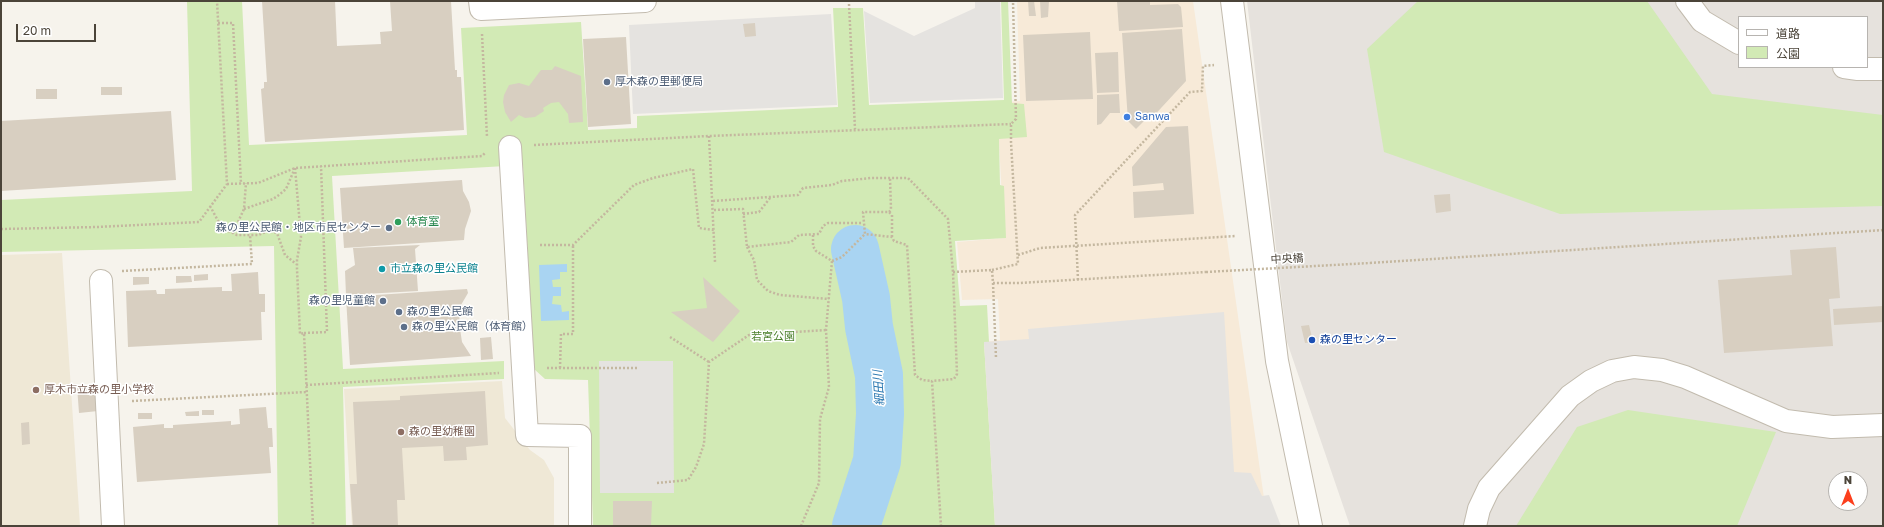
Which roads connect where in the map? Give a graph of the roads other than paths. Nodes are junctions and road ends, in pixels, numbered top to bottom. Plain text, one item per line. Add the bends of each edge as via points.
1 (645, 1) edge
2 (1232, 1) edge
3 (1686, 1) edge
4 (481, 5) edge
5 (1738, 42) edge
6 (1864, 68) edge
7 (1883, 69) edge
8 (510, 147) road end
9 (101, 281) road end
10 (1883, 425) edge
11 (113, 526) edge
12 (580, 526) edge
13 (1311, 526) edge
14 (1475, 526) edge

1 - 4 street
2 - 13 street via 1277,361
3 - 5 street via 1702,21
6 - 7 street
8 - 12 street via 527,435 580,436
9 - 11 street
10 - 14 street via 1832,427 1786,421 1685,377 1662,370 1634,367 1612,371 1591,381 1570,396 1490,488 1479,508

